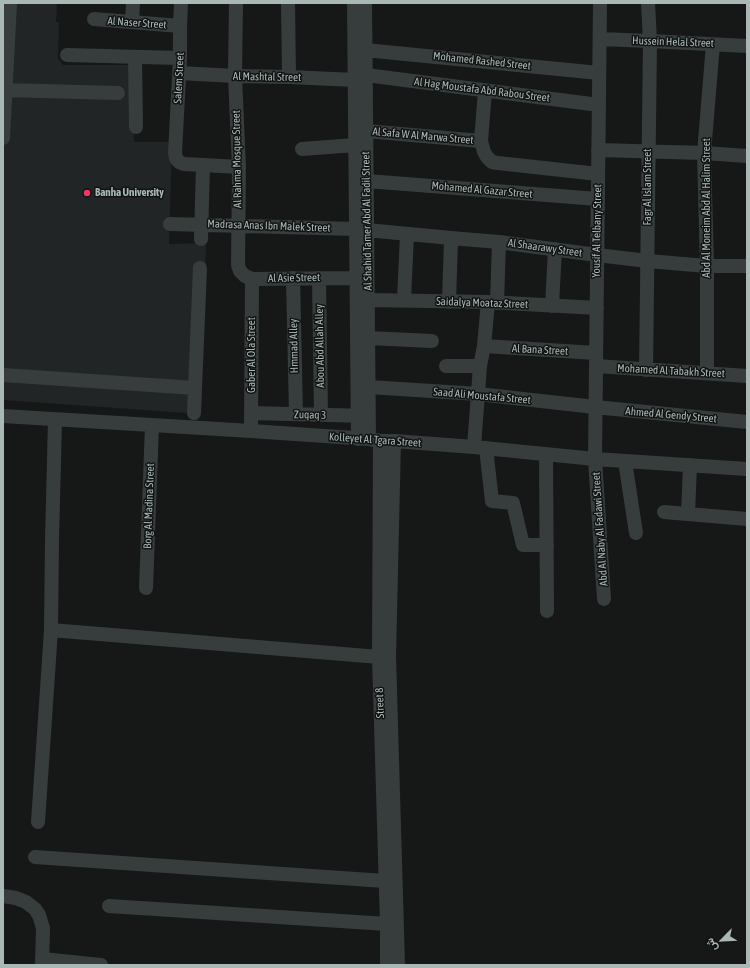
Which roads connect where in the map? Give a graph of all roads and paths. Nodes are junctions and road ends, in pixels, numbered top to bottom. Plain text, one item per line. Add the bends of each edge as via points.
1 (10, 3) edge
2 (133, 3) edge
3 (182, 3) edge
4 (236, 3) edge
5 (288, 3) edge
6 (354, 3) edge
7 (365, 3) edge
8 (600, 3) edge
9 (648, 3) edge
10 (94, 19) dead end
11 (132, 22) junction
12 (180, 26) junction
13 (600, 39) junction
14 (650, 41) junction
15 (713, 44) junction
16 (747, 46) edge
17 (365, 50) junction
18 (67, 55) dead end
19 (136, 57) junction
20 (180, 58) junction
21 (179, 73) junction
22 (599, 73) junction
23 (235, 76) junction
24 (289, 77) junction
25 (360, 78) junction
26 (4, 90) edge
27 (485, 91) junction
28 (118, 93) dead end
29 (599, 105) junction
30 (136, 127) dead end
31 (366, 131) junction
32 (3, 138) edge
33 (481, 141) junction
34 (355, 145) junction
35 (302, 149) dead end
36 (598, 150) junction
37 (648, 152) junction
38 (704, 153) junction
39 (747, 156) edge
40 (203, 165) junction
41 (239, 167) junction
42 (598, 174) junction
43 (367, 181) junction
44 (598, 199) junction
45 (170, 224) dead end
46 (202, 224) junction
47 (239, 225) junction
48 (361, 230) junction
49 (407, 234) junction
50 (451, 238) junction
51 (201, 239) dead end
52 (498, 242) junction
53 (556, 249) junction
54 (597, 255) junction
55 (648, 260) junction
56 (238, 265) joint
57 (707, 266) junction
58 (747, 266) edge
59 (200, 268) dead end
60 (293, 278) junction
61 (319, 278) junction
62 (356, 278) junction
63 (252, 279) junction
64 (368, 300) junction
65 (404, 300) junction
66 (449, 302) junction
67 (493, 303) junction
68 (552, 306) junction
69 (596, 308) junction
70 (368, 338) junction
71 (432, 341) dead end
72 (484, 346) junction
73 (596, 360) junction
74 (446, 366) dead end
75 (480, 366) junction
76 (646, 370) junction
77 (706, 373) junction
78 (3, 375) edge
79 (747, 376) edge
80 (369, 387) junction
81 (195, 388) junction
82 (478, 394) junction
83 (595, 407) junction
84 (251, 412) junction
85 (194, 413) dead end
86 (296, 414) junction
87 (321, 415) junction
88 (3, 416) edge
89 (363, 416) junction
90 (55, 420) junction
91 (747, 422) edge
92 (152, 425) junction
93 (251, 431) junction
94 (369, 440) junction
95 (394, 441) junction
96 (480, 448) junction
97 (546, 454) junction
98 (595, 459) junction
99 (625, 460) junction
100 (690, 465) junction
101 (747, 469) edge
102 (664, 512) dead end
103 (688, 514) junction
104 (747, 519) edge
105 (636, 533) dead end
106 (547, 545) junction
107 (146, 588) dead end
108 (604, 599) dead end
109 (547, 611) dead end
110 (51, 630) junction
111 (379, 657) junction
112 (385, 706) junction
113 (38, 822) dead end
114 (35, 857) dead end
115 (385, 881) junction
116 (3, 896) edge
117 (109, 906) dead end
118 (387, 924) junction
119 (42, 962) edge
120 (101, 965) edge
121 (387, 965) edge
122 (398, 965) edge

1 - 26 street
2 - 11 street
3 - 12 street, Salem Street
4 - 23 street, Al Rahma Mosque Street
5 - 24 street
6 - 25 street, Al Shahid Tamer Abd Al Fadil Street
7 - 17 street, Al Shahid Tamer Abd Al Fadil Street
8 - 13 street, Yousif Al Telbany Street
9 - 14 street, Fagr Al Islam Street
10 - 11 street, Al Naser Street
11 - 12 street, Al Naser Street
12 - 20 street, Salem Street
13 - 14 street, Hussein Helal Street
13 - 22 street, Yousif Al Telbany Street
14 - 15 street, Hussein Helal Street
14 - 37 street, Fagr Al Islam Street
15 - 16 street, Hussein Helal Street
15 - 38 street, Abd Al Moneim Abd Al Halim Street
17 - 22 street, Mohamed Rashed Street
17 - 25 street, Al Shahid Tamer Abd Al Fadil Street
18 - 19 street
19 - 20 street
19 - 30 street
20 - 21 street, Salem Street
21 - 23 street, Al Mashtal Street
21 - 40 street, Salem Street via 176,158 184,164
22 - 29 street, Yousif Al Telbany Street
23 - 24 street, Al Mashtal Street
23 - 41 street, Al Rahma Mosque Street
24 - 25 street, Al Mashtal Street
25 - 27 street, Al Hag Moustafa Abd Rabou Street
25 - 31 street, Al Shahid Tamer Abd Al Fadil Street
25 - 34 street, Al Shahid Tamer Abd Al Fadil Street
26 - 28 street
26 - 32 street
27 - 29 street, Al Hag Moustafa Abd Rabou Street
27 - 33 street
29 - 36 street, Yousif Al Telbany Street
31 - 33 street, Al Safa W Al Marwa Street
31 - 43 street, Al Shahid Tamer Abd Al Fadil Street
33 - 42 street via 484,152 492,162
34 - 35 street
34 - 48 street, Al Shahid Tamer Abd Al Fadil Street
36 - 37 street
36 - 42 street, Yousif Al Telbany Street
37 - 38 street
37 - 55 street, Fagr Al Islam Street
38 - 39 street
38 - 57 street, Abd Al Moneim Abd Al Halim Street
40 - 41 street
40 - 46 street
41 - 47 street, Al Rahma Mosque Street
42 - 44 street, Yousif Al Telbany Street
43 - 44 street, Mohamed Al Gazar Street
43 - 48 street, Al Shahid Tamer Abd Al Fadil Street
44 - 54 street, Yousif Al Telbany Street
45 - 46 street, Madrasa Anas Ibn Malek Street
46 - 47 street, Madrasa Anas Ibn Malek Street
46 - 51 street
47 - 48 street, Madrasa Anas Ibn Malek Street
47 - 56 street, Al Rahma Mosque Street
48 - 49 street, Al Shaarawy Street
48 - 62 street, Al Shahid Tamer Abd Al Fadil Street
48 - 64 street, Al Shahid Tamer Abd Al Fadil Street
49 - 50 street, Al Shaarawy Street
49 - 65 street
50 - 52 street, Al Shaarawy Street
50 - 66 street
52 - 53 street, Al Shaarawy Street
52 - 67 street
53 - 54 street, Al Shaarawy Street
53 - 68 street
54 - 55 street, Al Shaarawy Street
54 - 69 street, Yousif Al Telbany Street
55 - 57 street, Al Shaarawy Street
55 - 76 street, Fagr Al Islam Street
56 - 63 street, Al Asie Street via 245,276
57 - 58 street, Al Shaarawy Street
57 - 77 street, Abd Al Moneim Abd Al Halim Street
59 - 81 street
60 - 61 street, Al Asie Street
60 - 63 street, Al Asie Street
60 - 86 street, Hmmad Alley
61 - 62 street, Al Asie Street
61 - 87 street, Abou Abd Allah Alley
62 - 89 street, Al Shahid Tamer Abd Al Fadil Street
63 - 84 street, Gaber Al Ola Street
64 - 65 street, Saidalya Moataz Street
64 - 70 street, Al Shahid Tamer Abd Al Fadil Street
65 - 66 street, Saidalya Moataz Street
66 - 67 street, Saidalya Moataz Street
67 - 68 street, Saidalya Moataz Street
67 - 72 street
68 - 69 street, Saidalya Moataz Street
69 - 73 street, Yousif Al Telbany Street
70 - 71 street
70 - 80 street, Al Shahid Tamer Abd Al Fadil Street
72 - 73 street, Al Bana Street
72 - 75 street
73 - 76 street, Mohamed Al Tabakh Street
73 - 83 street, Yousif Al Telbany Street
74 - 75 street
75 - 82 street
76 - 77 street, Mohamed Al Tabakh Street
77 - 79 street, Mohamed Al Tabakh Street
78 - 81 street
80 - 82 street, Saad Ali Moustafa Street
80 - 89 street, Al Shahid Tamer Abd Al Fadil Street
81 - 85 street
82 - 83 street, Saad Ali Moustafa Street
82 - 96 street
83 - 91 street, Ahmed Al Gendy Street
83 - 98 street, Yousif Al Telbany Street
84 - 86 street, Zuqaq 3
84 - 93 street, Gaber Al Ola Street
86 - 87 street, Zuqaq 3
87 - 89 street, Zuqaq 3
88 - 90 street, Kolleyet Al Tgara Street
89 - 94 street, Al Shahid Tamer Abd Al Fadil Street
90 - 92 street, Kolleyet Al Tgara Street
90 - 110 street
92 - 93 street, Kolleyet Al Tgara Street
92 - 107 street, Borg Al Madina Street
93 - 94 street, Kolleyet Al Tgara Street
94 - 95 street, Kolleyet Al Tgara Street
94 - 111 street, Street 8
95 - 96 street, Kolleyet Al Tgara Street
95 - 112 street, Street 8 via 389,656
96 - 97 street, Kolleyet Al Tgara Street
96 - 106 street via 492,501 513,503 523,545
97 - 98 street, Kolleyet Al Tgara Street
97 - 106 street
98 - 99 street, Kolleyet Al Tgara Street
98 - 108 street, Abd Al Naby Al Fadawi Street
99 - 100 street, Kolleyet Al Tgara Street
99 - 105 street
100 - 101 street, Kolleyet Al Tgara Street
100 - 103 street
102 - 103 street
103 - 104 street
106 - 109 street
110 - 111 street
110 - 113 street
111 - 112 street, Street 8
112 - 115 street, Street 8
112 - 122 street, Street 8
114 - 115 street
115 - 118 street, Street 8
116 - 119 street via 26,902 39,915 43,928
117 - 118 street
118 - 121 street, Street 8
119 - 120 street

